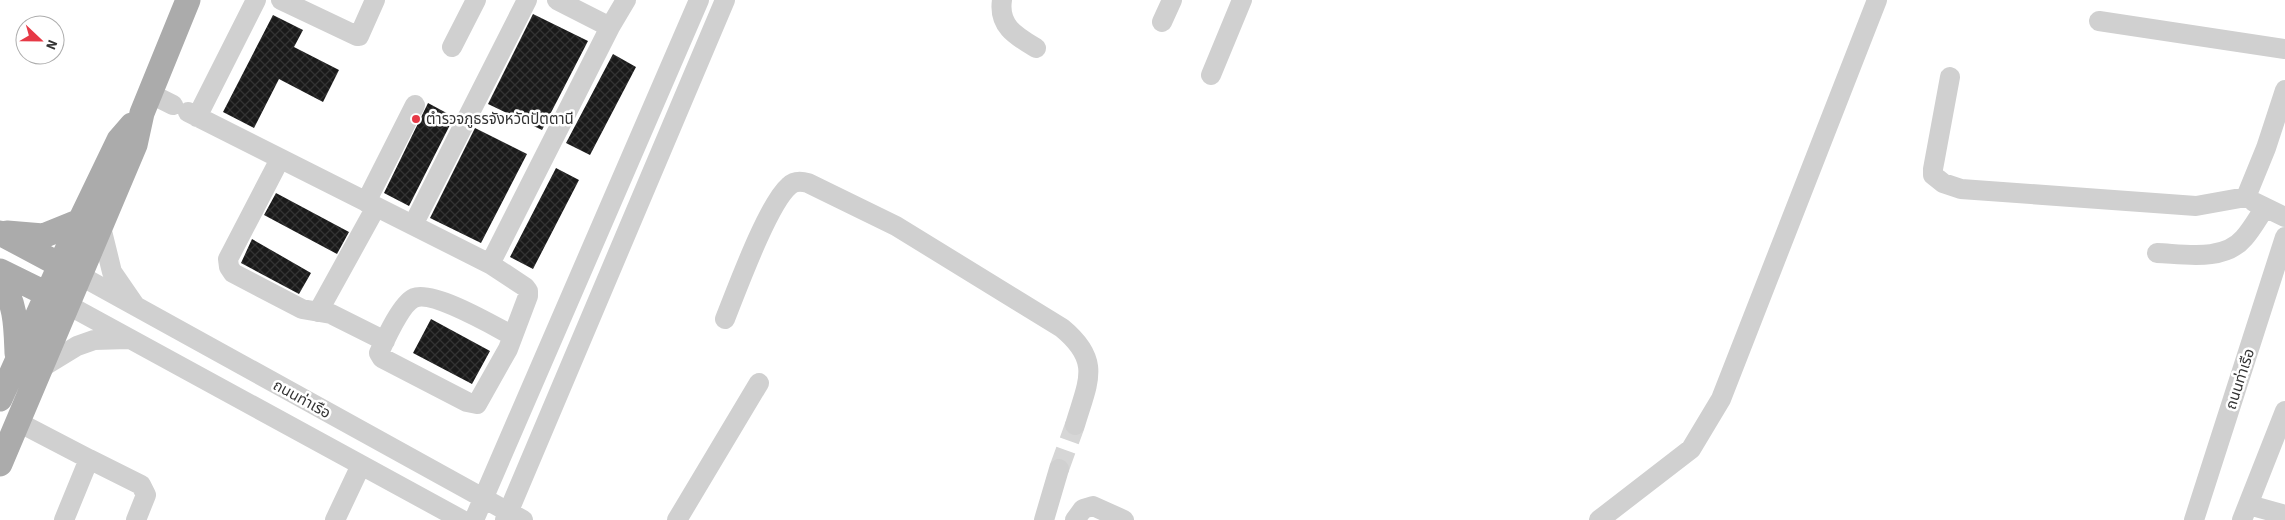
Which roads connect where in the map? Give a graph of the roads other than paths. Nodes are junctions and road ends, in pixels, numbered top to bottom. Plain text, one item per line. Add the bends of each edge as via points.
1 (188, 0) edge
2 (256, 0) edge
3 (281, 0) edge
4 (375, 0) edge
5 (476, 0) edge
6 (527, 0) edge
7 (557, 0) edge
8 (626, 0) edge
9 (699, 0) edge
10 (725, 0) edge
11 (1002, 0) edge
12 (1172, 0) edge
13 (1242, 0) edge
14 (1877, 0) edge
15 (2098, 21) dead end
16 (1162, 22) dead end
17 (610, 27) junction
18 (452, 47) dead end
19 (1036, 48) dead end
20 (2285, 49) edge
21 (1211, 75) dead end
22 (1950, 77) dead end
23 (2285, 90) edge
24 (146, 104) junction
25 (415, 105) dead end
26 (186, 111) junction
27 (280, 159) junction
28 (2246, 197) junction
29 (371, 205) junction
30 (2264, 209) junction
31 (2285, 217) edge
32 (90, 224) junction
33 (413, 226) junction
34 (0, 233) edge
35 (2285, 237) edge
36 (2157, 253) dead end
37 (490, 264) junction
38 (59, 265) junction
39 (0, 271) edge
40 (81, 276) junction
41 (0, 280) edge
42 (46, 294) junction
43 (68, 305) junction
44 (136, 308) junction
45 (318, 312) junction
46 (725, 319) dead end
47 (513, 336) junction
48 (130, 339) junction
49 (385, 341) junction
50 (17, 358) junction
51 (41, 368) junction
52 (759, 383) dead end
53 (0, 399) edge
54 (2285, 410) edge
55 (18, 422) junction
56 (1075, 425) tunnel mouth
57 (89, 459) junction
58 (0, 464) edge
59 (361, 466) junction
60 (1059, 469) tunnel mouth
61 (483, 498) junction
62 (2246, 512) edge
63 (2285, 515) edge
64 (512, 517) edge
65 (64, 520) edge
66 (136, 520) edge
67 (335, 520) edge
68 (462, 520) edge
69 (474, 520) edge
70 (677, 520) edge
71 (1044, 520) edge
72 (1075, 520) edge
73 (1124, 520) edge
74 (1599, 520) edge
75 (2194, 520) edge

1 - 24 main road
2 - 26 street
3 - 4 street via 359,36
5 - 18 street
6 - 33 street
7 - 17 street
8 - 17 street
9 - 61 street
10 - 64 street
11 - 19 street via 1002,15 1007,27
12 - 16 street
13 - 21 street
14 - 74 street via 1721,399 1691,449
15 - 20 street
17 - 37 street
22 - 28 street via 1933,175 1950,186 2179,206
23 - 28 street
24 - 26 street
24 - 32 main road via 119,140
25 - 29 street
26 - 27 street
27 - 29 street
27 - 45 street via 228,259 229,267 233,273 302,309
28 - 30 street
29 - 33 street
29 - 45 street
30 - 31 street
30 - 36 street via 2243,240 2224,251 2206,255
32 - 34 main road via 43,236
32 - 38 main road
32 - 40 main road
32 - 44 street via 112,272
33 - 37 street
34 - 38 main road
35 - 75 street, ถนนท่าเรือ
37 - 47 street via 528,291
38 - 40 main road
38 - 42 main road
39 - 42 main road
40 - 43 main road
40 - 44 street, ถนนท่าเรือ
41 - 50 main road via 9,293 15,315
42 - 43 main road
42 - 50 main road
43 - 48 street, ถนนท่าเรือ
43 - 51 main road
44 - 61 street, ถนนท่าเรือ
45 - 49 street via 350,322
46 - 56 street via 772,210 790,185 802,182 896,226 1062,328 1078,342 1088,366 1089,378
47 - 49 street via 450,304 422,296 413,298 406,305
47 - 49 street via 477,404 467,402 382,358 379,353
48 - 51 street via 94,340 77,346
48 - 59 street, ถนนท่าเรือ
50 - 53 main road
51 - 55 main road
52 - 70 street
54 - 62 street
55 - 57 street
55 - 58 main road
57 - 65 street
57 - 66 street via 141,485 146,496
59 - 67 street
59 - 68 street, ถนนท่าเรือ
60 - 71 street
61 - 64 street, ถนนท่าเรือ
61 - 69 street
62 - 63 street
72 - 73 street via 1083,509 1093,506

